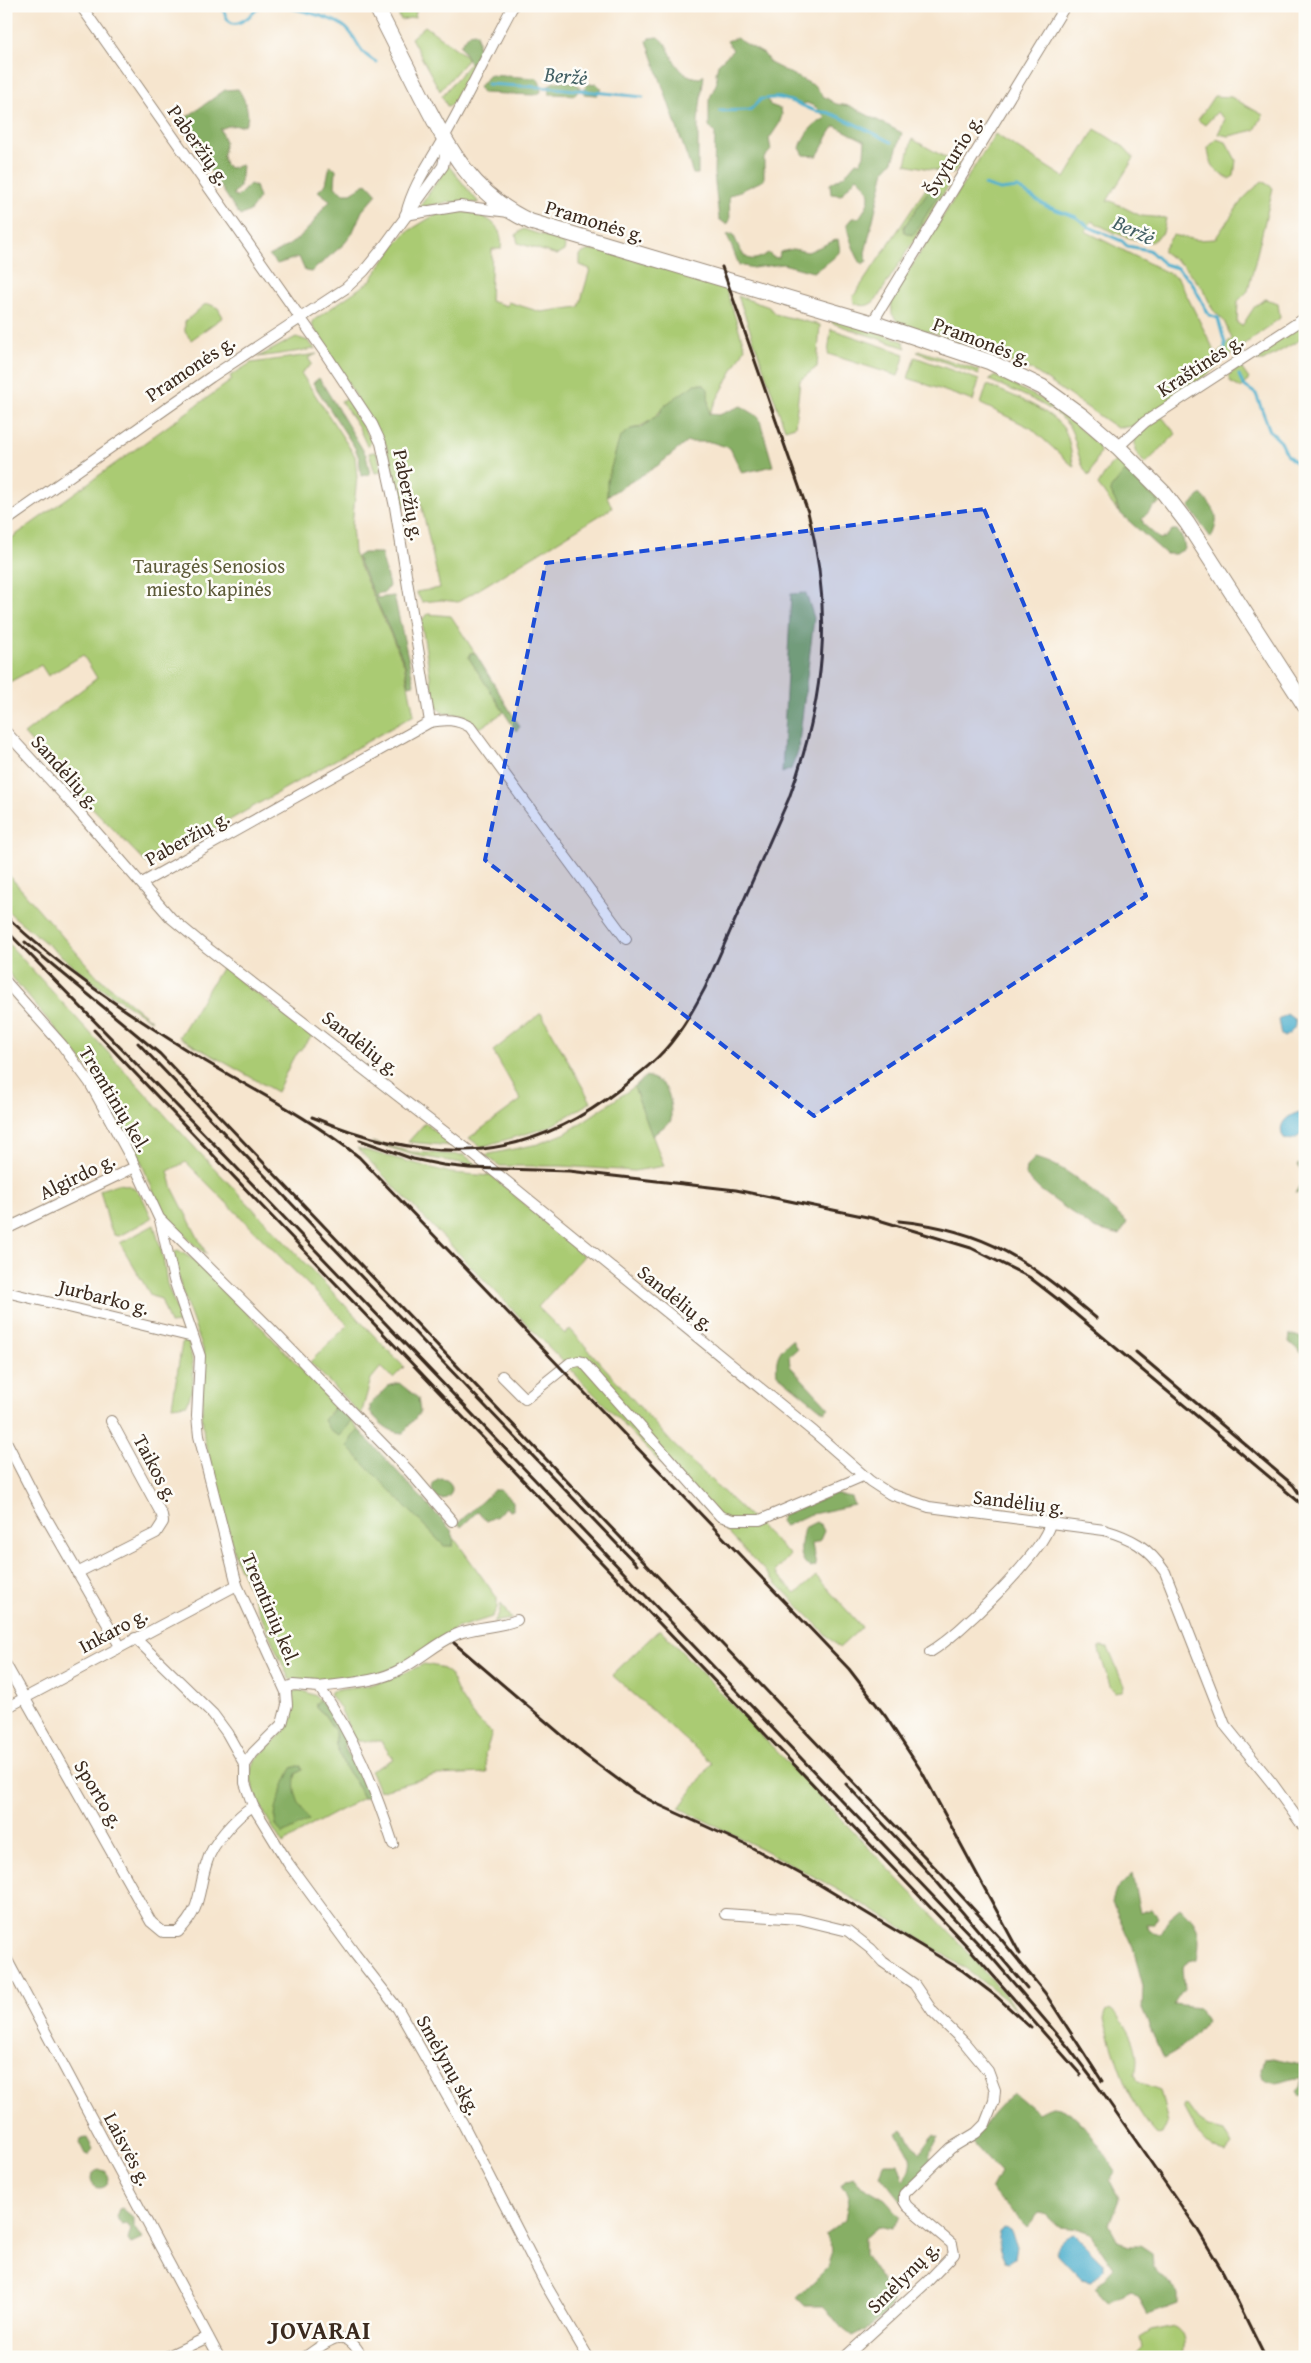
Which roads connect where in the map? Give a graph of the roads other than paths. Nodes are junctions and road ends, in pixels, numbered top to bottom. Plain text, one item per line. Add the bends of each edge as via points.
1 (81, 6) edge
2 (376, 6) edge
3 (513, 6) edge
4 (1065, 6) edge
5 (443, 139) junction
6 (509, 212) junction
7 (405, 216) junction
8 (1305, 318) edge
9 (300, 319) junction
10 (872, 323) junction
11 (1118, 447) junction
12 (6, 521) edge
13 (1305, 706) edge
14 (430, 722) junction
15 (6, 732) edge
16 (142, 884) junction
17 (626, 939) dead end
18 (6, 982) edge
19 (135, 1167) junction
20 (160, 1220) junction
21 (6, 1229) edge
22 (185, 1245) junction
23 (168, 1255) junction
24 (6, 1292) edge
25 (193, 1337) junction
26 (502, 1376) dead end
27 (111, 1421) dead end
28 (6, 1441) edge
29 (863, 1476) junction
30 (452, 1521) dead end
31 (1050, 1524) junction
32 (78, 1573) junction
33 (237, 1585) junction
34 (517, 1620) dead end
35 (136, 1638) junction
36 (120, 1646) junction
37 (930, 1652) dead end
38 (6, 1665) edge
39 (318, 1687) junction
40 (285, 1688) junction
41 (25, 1698) junction
42 (6, 1708) edge
43 (245, 1765) junction
44 (253, 1806) junction
45 (1305, 1829) edge
46 (393, 1844) dead end
47 (725, 1914) dead end
48 (6, 1958) edge
49 (208, 2337) junction
50 (166, 2357) edge
51 (219, 2357) edge
52 (305, 2357) edge
53 (362, 2357) edge
54 (588, 2357) edge
55 (845, 2357) edge

1 - 9 street, Paberžių g.
2 - 5 main road, Pramonės g.
3 - 5 street, Pramonės g.
4 - 10 street, Švyturio g.
5 - 6 main road, Pramonės g. via 480,188
5 - 7 street, Pramonės g. via 410,198
5 - 7 street, Pramonės g. via 443,166
6 - 7 street, Pramonės g. via 460,206
6 - 10 main road, Pramonės g. via 580,237
7 - 9 street, Pramonės g. via 364,271 346,288
8 - 11 street, Kraštinės g. via 1145,422
9 - 12 street, Pramonės g.
9 - 14 street, Paberžių g. via 372,424 386,457
10 - 11 main road, Pramonės g. via 990,362 1024,377 1082,416
11 - 13 main road, Pramonės g. via 1174,505
14 - 16 street, Paberžių g.
14 - 17 street via 447,719 470,727
15 - 16 street, Sandėlių g.
16 - 29 street, Sandėlių g. via 171,918 201,943 468,1150 814,1432
18 - 19 street, Tremtinių kel. via 74,1059 106,1110
19 - 20 street, Tremtinių kel.
19 - 21 street, Algirdo g.
20 - 22 street, Tremtinių kel.
20 - 23 street, Tremtinių kel.
22 - 23 street via 174,1244
22 - 30 street, Tremtinių kel. via 410,1472
23 - 25 street, Tremtinių kel.
24 - 25 street, Jurbarko g.
25 - 33 street, Tremtinių kel. via 200,1356 198,1436
26 - 29 street via 525,1399 570,1363 584,1362 720,1516 733,1520 760,1520
27 - 32 street, Taikos g. via 163,1522 156,1533
28 - 32 street
29 - 31 street, Sandėlių g. via 890,1494 929,1507
31 - 37 street via 1042,1540 993,1598 958,1632
31 - 45 street, Sandėlių g. via 1104,1530 1128,1537 1157,1561 1177,1600 1225,1725
32 - 36 street
33 - 35 street, Inkaro g.
33 - 40 street, Tremtinių kel.
34 - 39 street via 455,1635 388,1676
35 - 36 street, Inkaro g.
35 - 43 street via 212,1714
36 - 41 street, Inkaro g.
38 - 41 street, Sporto g.
39 - 40 street
39 - 46 street via 345,1728 374,1791
40 - 43 street, Tremtinių kel. via 287,1705 282,1724
41 - 42 street, Inkaro g.
41 - 44 street, Sporto g. via 156,1928 169,1934 178,1932 194,1914 213,1848
43 - 44 street via 245,1783
44 - 54 street, Smėlynų skg. via 288,1863 398,2009
47 - 55 street, Smėlynų g. via 799,1919 848,1931 914,1984 933,2012 988,2071 993,2086 994,2101 985,2124 934,2162 904,2194 904,2201 952,2244 954,2252 931,2278
48 - 49 street, Laisvės g.
49 - 50 street
49 - 51 street, Laisvės g.
52 - 53 street via 342,2337 356,2344

